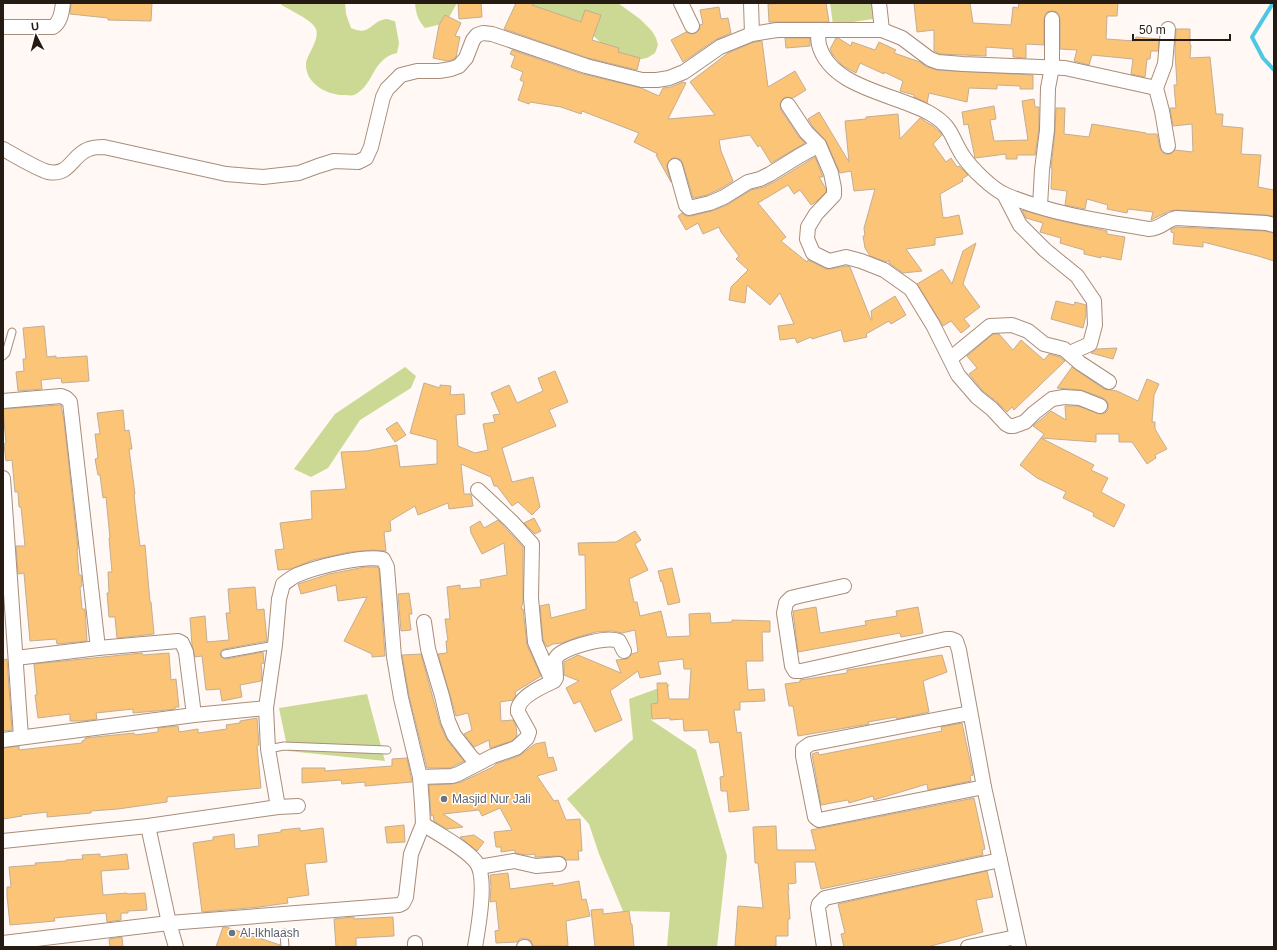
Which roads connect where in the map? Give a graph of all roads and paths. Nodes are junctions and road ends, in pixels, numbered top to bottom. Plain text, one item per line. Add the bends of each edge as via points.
1 (63, 3) edge
2 (681, 3) edge
3 (751, 3) edge
4 (879, 3) edge
5 (1052, 19) dead end
6 (692, 26) dead end
7 (4, 29) edge
8 (1168, 29) dead end
9 (818, 30) junction
10 (882, 30) junction
11 (752, 34) junction
12 (1052, 67) junction
13 (1156, 88) junction
14 (788, 105) dead end
15 (819, 145) junction
16 (1168, 146) dead end
17 (3, 149) edge
18 (675, 166) dead end
19 (1004, 194) junction
20 (1040, 206) junction
21 (1274, 225) edge
22 (12, 332) dead end
23 (1070, 353) junction
24 (3, 356) edge
25 (951, 358) junction
26 (1109, 382) dead end
27 (3, 401) edge
28 (1100, 406) dead end
29 (3, 478) edge
30 (478, 490) dead end
31 (844, 586) dead end
32 (424, 622) dead end
33 (275, 645) junction
34 (98, 648) junction
35 (624, 650) dead end
36 (225, 654) dead end
37 (16, 658) junction
38 (552, 682) junction
39 (266, 708) junction
40 (970, 713) junction
41 (194, 714) junction
42 (21, 737) junction
43 (3, 740) edge
44 (268, 748) junction
45 (387, 750) dead end
46 (478, 763) junction
47 (420, 777) junction
48 (984, 787) junction
49 (298, 806) dead end
50 (278, 807) junction
51 (423, 824) junction
52 (148, 826) junction
53 (3, 841) edge
54 (1000, 860) junction
55 (559, 864) dead end
56 (479, 867) junction
57 (169, 923) junction
58 (284, 933) dead end
59 (58, 941) edge
60 (3, 942) edge
61 (1017, 942) edge
62 (176, 947) edge
63 (284, 947) edge
64 (475, 947) edge
65 (824, 947) edge
66 (968, 947) edge

1 - 7 street via 59,22 53,27
2 - 6 street
3 - 11 street
4 - 10 street
5 - 12 street
8 - 13 street via 1164,64
9 - 10 street
9 - 11 street via 777,30
9 - 19 street via 819,45 826,59 839,74 932,114 951,131 963,157 980,176
10 - 12 street via 902,38 938,62
11 - 17 street via 720,47 680,74 657,80 642,80 586,66 483,33 473,40 466,58 459,66 400,75 383,97 366,158 358,162 334,162 299,173 263,177 226,174 100,147 88,149 68,168 55,172 46,171
12 - 13 street
12 - 20 street via 1048,88
13 - 16 street
14 - 15 street via 806,132
15 - 18 street via 770,174 748,182 724,198 697,208 689,208 686,205
15 - 25 street via 831,173 834,195 808,227 806,239 813,253 829,261 846,257 861,261 884,270 911,289
19 - 20 street
19 - 23 street via 1020,225 1077,276 1094,301 1095,325 1090,344
20 - 21 street via 1062,213 1150,229 1176,218
22 - 24 lane via 6,354
23 - 25 street via 1044,344 1028,331 1012,325 999,325 990,326
23 - 26 street via 1080,363
25 - 28 street via 958,375 977,397 1010,426 1025,422 1052,399 1080,398
27 - 34 street via 61,396 70,402
29 - 37 street
30 - 38 street via 532,544 531,598 535,642
31 - 40 street via 799,596 788,600 784,605 794,670 802,671 946,639 954,640 959,650
32 - 46 street via 428,649 448,721 454,735
33 - 36 lane
33 - 39 street
33 - 47 street via 279,599 284,584 297,575 343,562 369,558 383,559 387,567 394,657
34 - 37 street
34 - 41 street via 178,641 182,643 186,652
35 - 38 street via 619,641 606,640 561,653 555,660 556,678
37 - 42 street
38 - 46 street via 531,693 521,701 517,709 529,732 522,744
39 - 41 street
39 - 44 street
40 - 48 street
40 - 48 street via 810,744 804,748 803,756 815,816 818,820
41 - 42 street
42 - 43 street
44 - 45 lane via 284,746
44 - 50 street
46 - 47 street via 452,776
47 - 51 street
48 - 54 street
49 - 50 street
50 - 52 street
51 - 56 street via 469,855
51 - 57 street via 411,854 406,896 399,905
52 - 53 street
52 - 57 street
54 - 61 street
54 - 65 street via 825,898 818,908
55 - 56 street via 536,866 514,861
56 - 64 street via 480,920
57 - 59 street
57 - 62 street
58 - 63 lane
59 - 60 street
61 - 66 street

